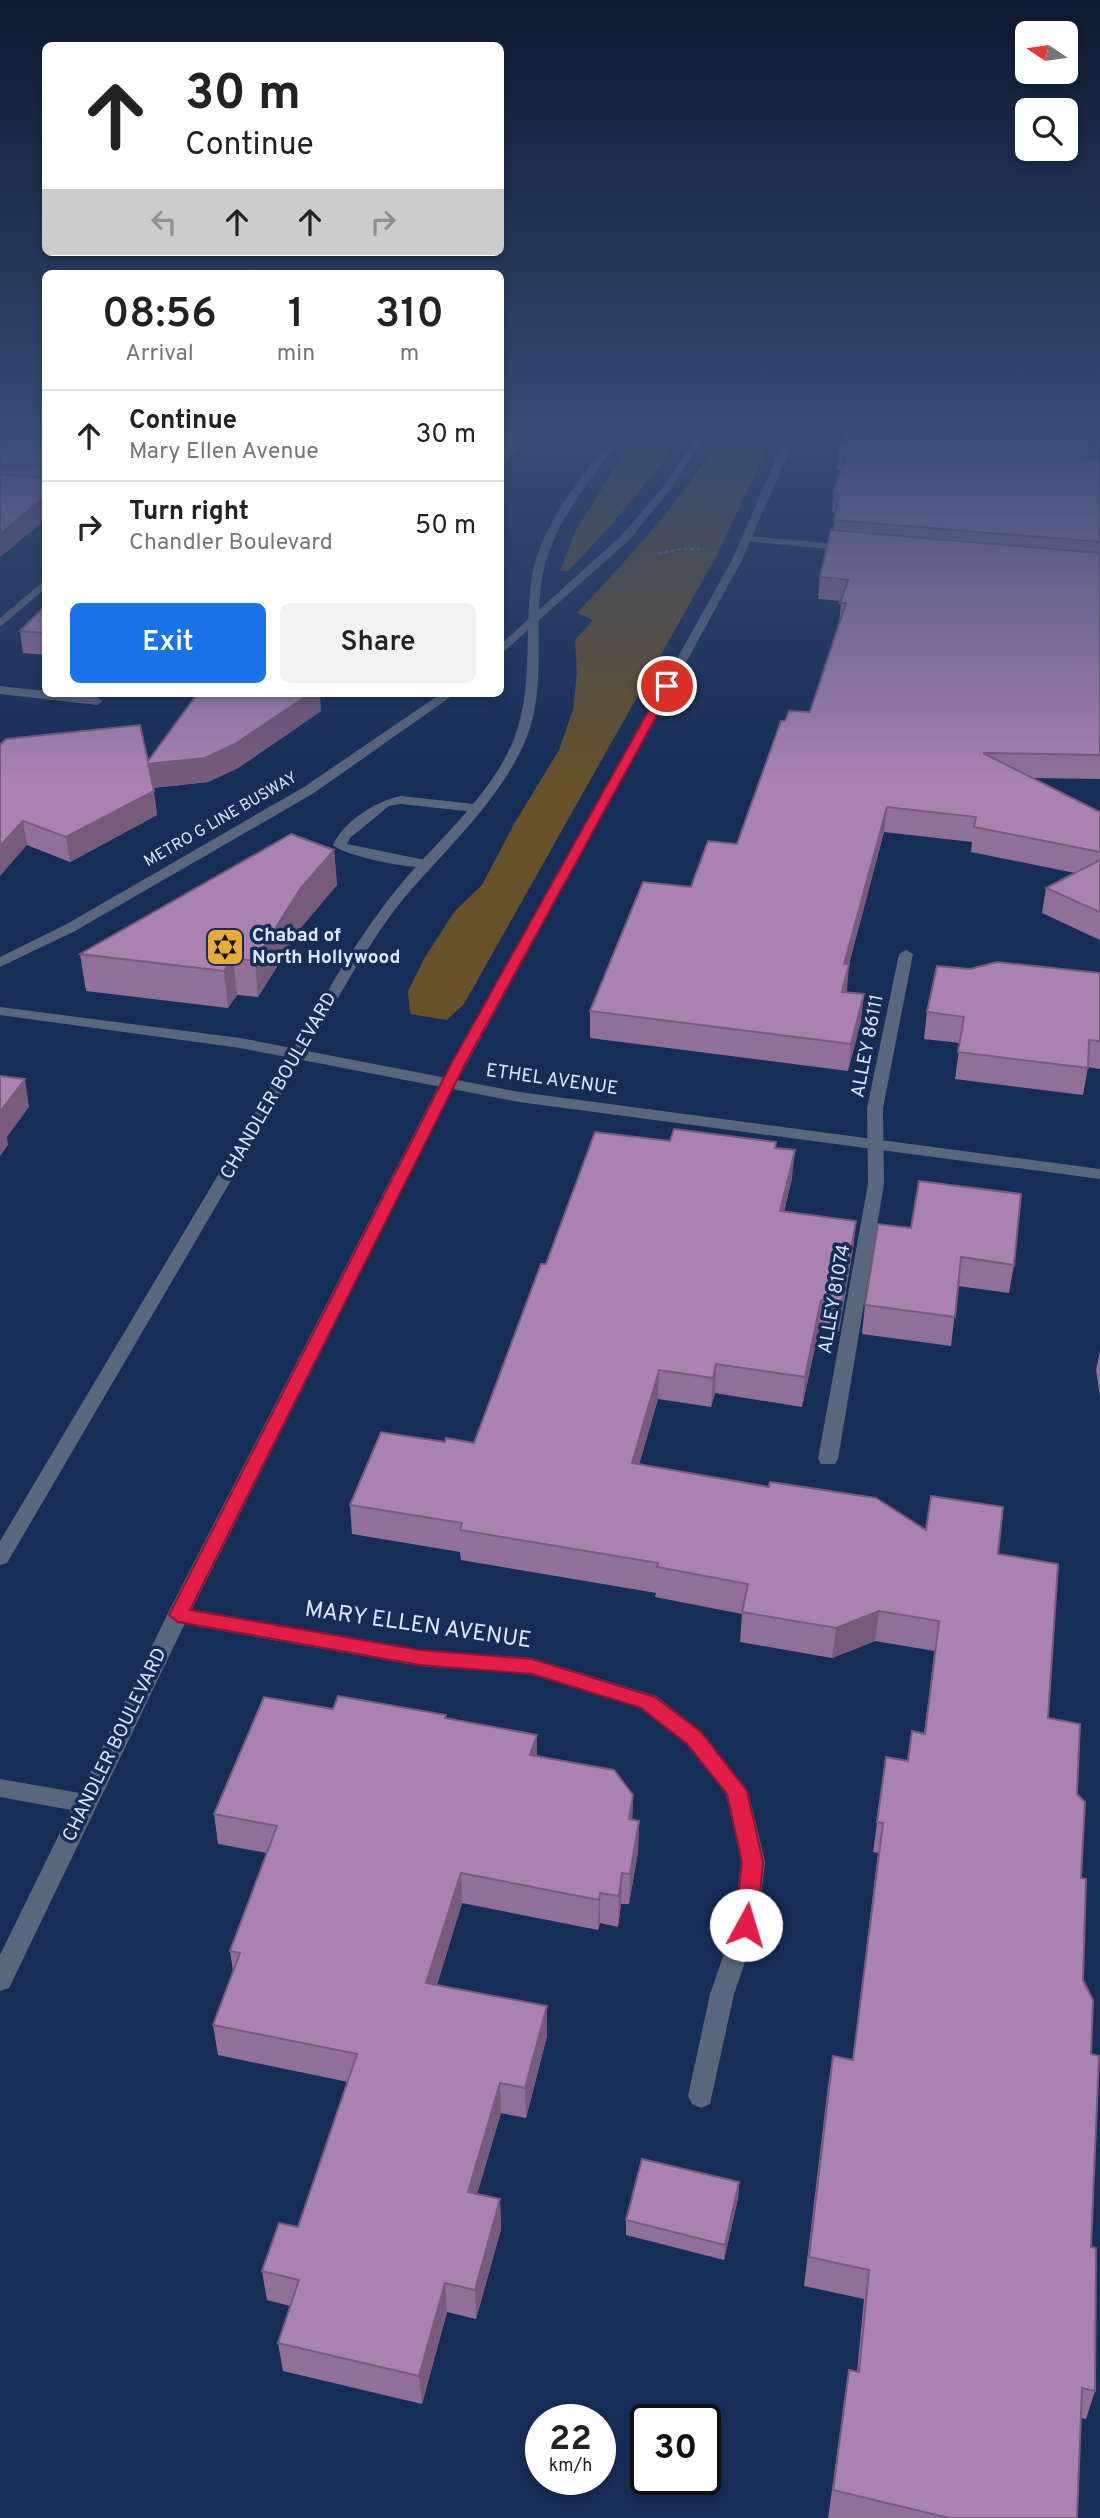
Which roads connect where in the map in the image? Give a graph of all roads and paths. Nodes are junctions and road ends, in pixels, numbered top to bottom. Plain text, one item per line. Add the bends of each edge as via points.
1 (547, 549) edge
2 (614, 549) edge
3 (713, 549) dead end
4 (743, 549) edge
5 (650, 561) dead end
6 (42, 586) edge
7 (534, 622) junction
8 (0, 624) edge
9 (504, 648) edge
10 (0, 690) edge
11 (42, 695) edge
12 (62, 697) edge
13 (444, 697) edge
14 (97, 701) dead end
15 (474, 808) junction
16 (425, 864) junction
17 (906, 954) dead end
18 (0, 963) edge
19 (0, 1012) edge
20 (298, 1055) junction
21 (447, 1085) junction
22 (876, 1146) junction
23 (1100, 1174) edge
24 (828, 1459) dead end
25 (0, 1558) edge
26 (178, 1615) junction
27 (0, 1788) edge
28 (87, 1804) junction
29 (0, 1980) edge
30 (701, 2096) dead end

1 - 7 street, CHANDLER BOULEVARD via 538,571
2 - 7 street
3 - 5 path via 668,550
4 - 21 street, CHANDLER BOULEVARD
6 - 8 street
7 - 9 street
7 - 15 street, CHANDLER BOULEVARD via 536,676 531,706 517,746
10 - 11 street
12 - 14 street
13 - 18 street, METRO G LINE BUSWAY via 309,790 70,928
15 - 16 street, CHANDLER BOULEVARD
15 - 16 street via 401,800 384,803 344,835 340,845
16 - 20 street, CHANDLER BOULEVARD via 352,962
17 - 22 street, ALLEY 86111 via 875,1108
19 - 20 street, ETHEL AVENUE via 240,1043
20 - 21 street, ETHEL AVENUE
20 - 25 street, CHANDLER BOULEVARD
21 - 22 street, ETHEL AVENUE
21 - 26 street, CHANDLER BOULEVARD
22 - 23 street, ETHEL AVENUE
22 - 24 street, ALLEY 81074 via 876,1184
26 - 28 street, CHANDLER BOULEVARD
26 - 30 street, MARY ELLEN AVENUE via 420,1658 532,1666 648,1702 694,1738 737,1791 753,1862 746,1925 722,1994
27 - 28 street
28 - 29 street, CHANDLER BOULEVARD

